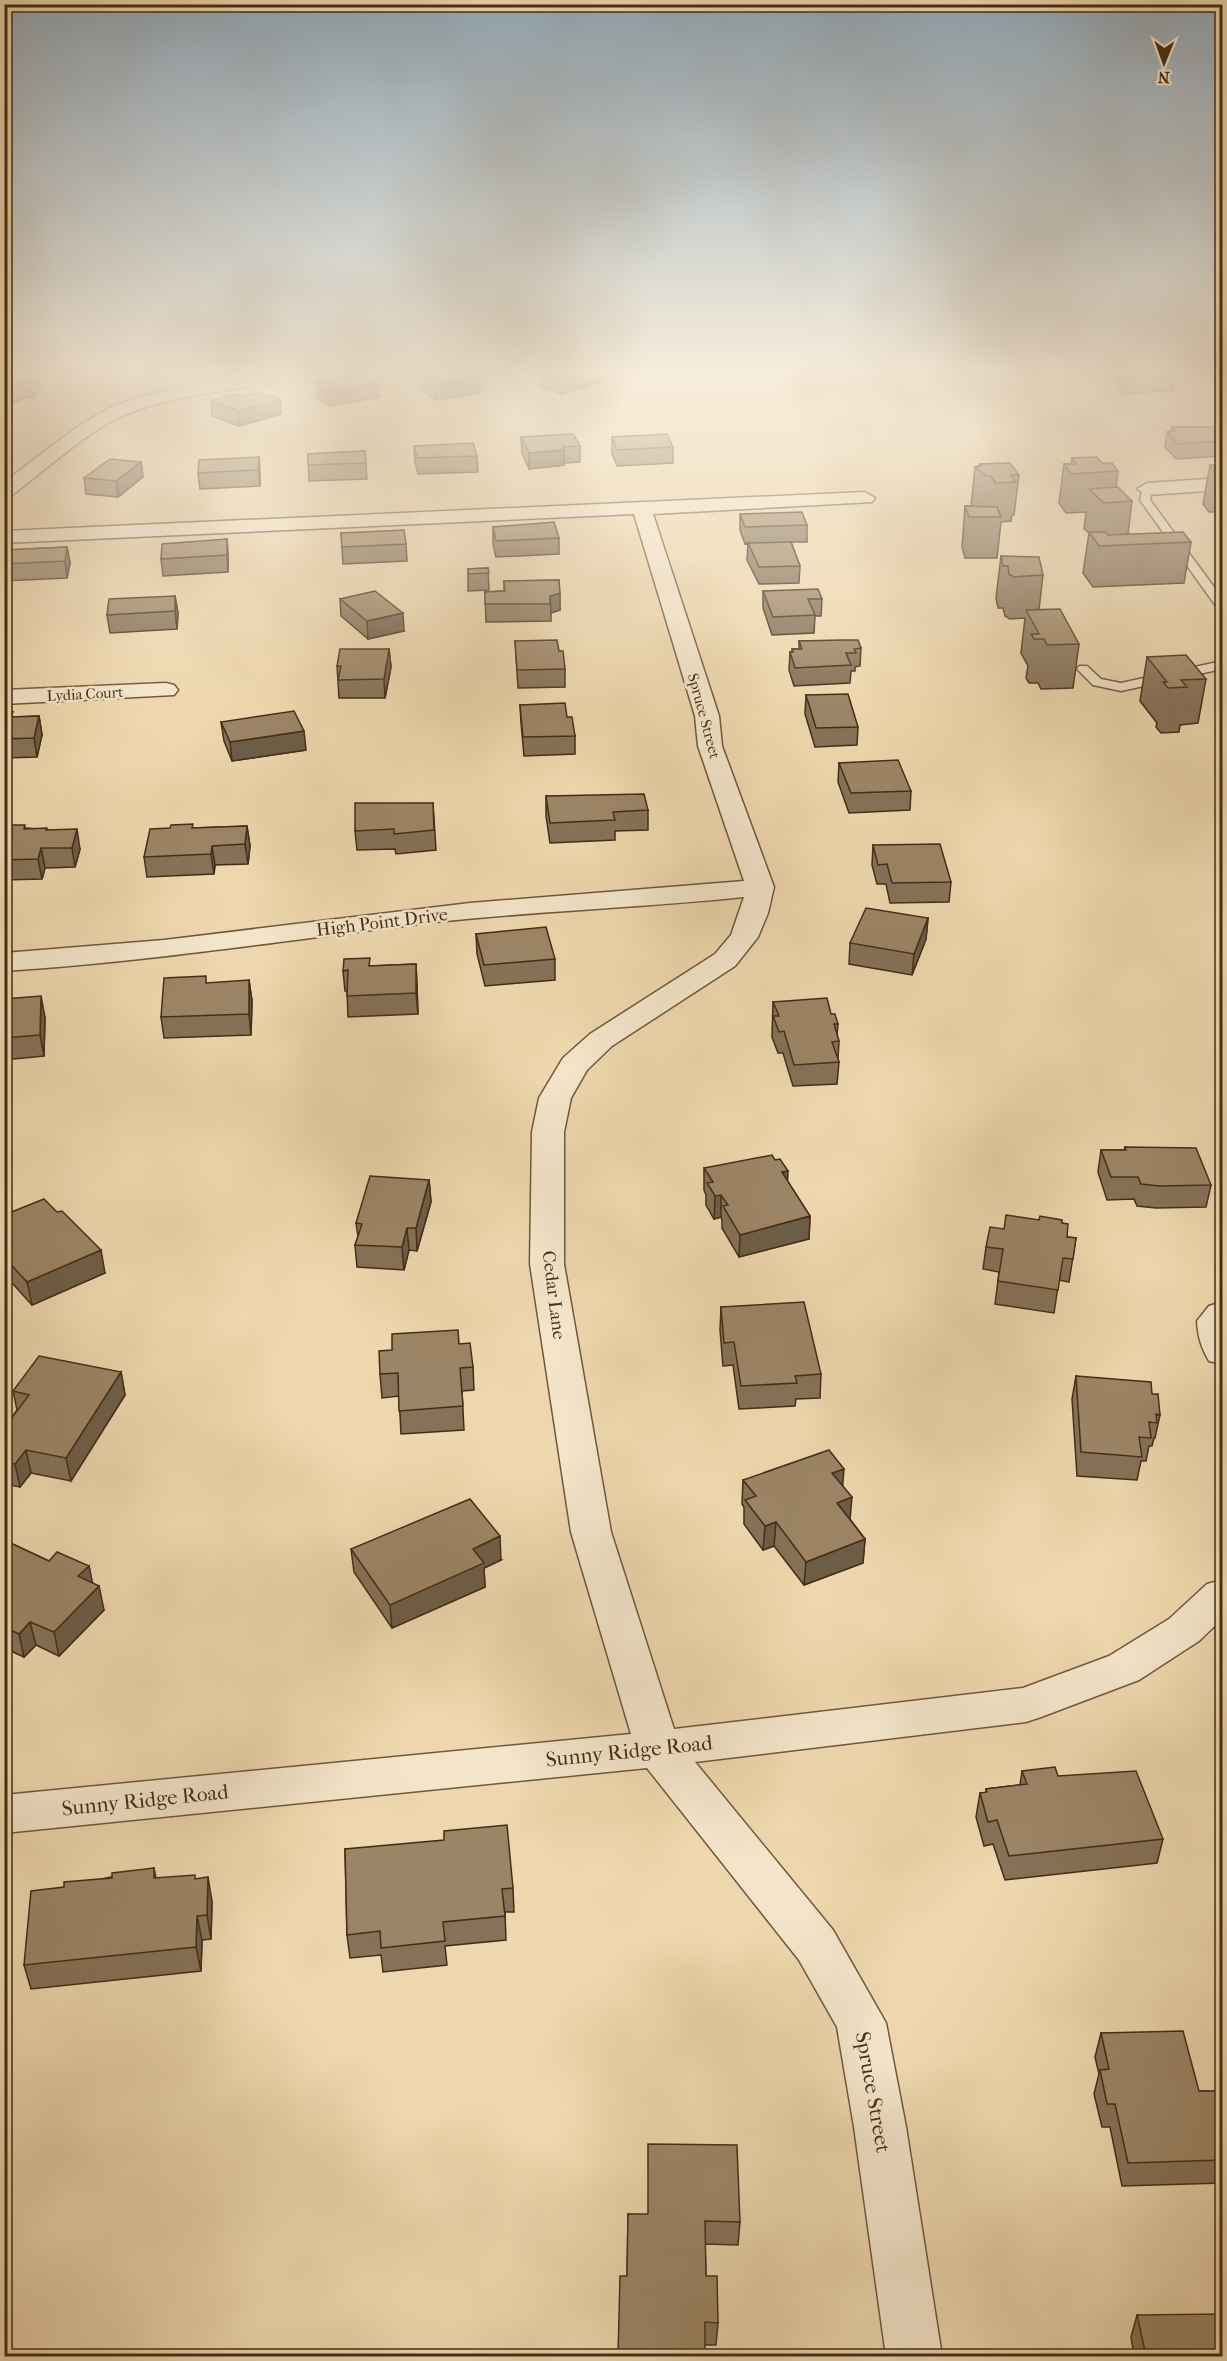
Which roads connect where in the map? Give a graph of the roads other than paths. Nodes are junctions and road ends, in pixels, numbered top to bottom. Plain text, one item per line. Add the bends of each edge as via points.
1 (1222, 484) edge
2 (1148, 489) joint
3 (865, 498) dead end
4 (642, 509) junction
5 (4, 537) edge
6 (1222, 606) edge
7 (1222, 665) edge
8 (1083, 669) dead end
9 (166, 690) dead end
10 (4, 697) edge
11 (760, 886) junction
12 (4, 962) edge
13 (1222, 1314) edge
14 (1222, 1352) edge
15 (1222, 1595) edge
16 (658, 1749) junction
17 (4, 1814) edge
18 (914, 2356) edge

1 - 2 street
2 - 6 lane via 1145,500
3 - 4 street
4 - 5 street
4 - 11 street, Spruce Street via 706,716 710,746
7 - 8 lane via 1121,687 1097,682
9 - 10 street, Lydia Court
11 - 12 street, High Point Drive via 431,915 92,958
11 - 16 street, Cedar Lane via 744,937 725,960 601,1040 574,1065 555,1098 548,1132 547,1264 591,1532
13 - 14 street via 1215,1321
15 - 16 street, Sunny Ridge Road via 1184,1630 1124,1668 1026,1705
16 - 17 street, Sunny Ridge Road
16 - 18 street, Spruce Street via 816,1945 861,2023

